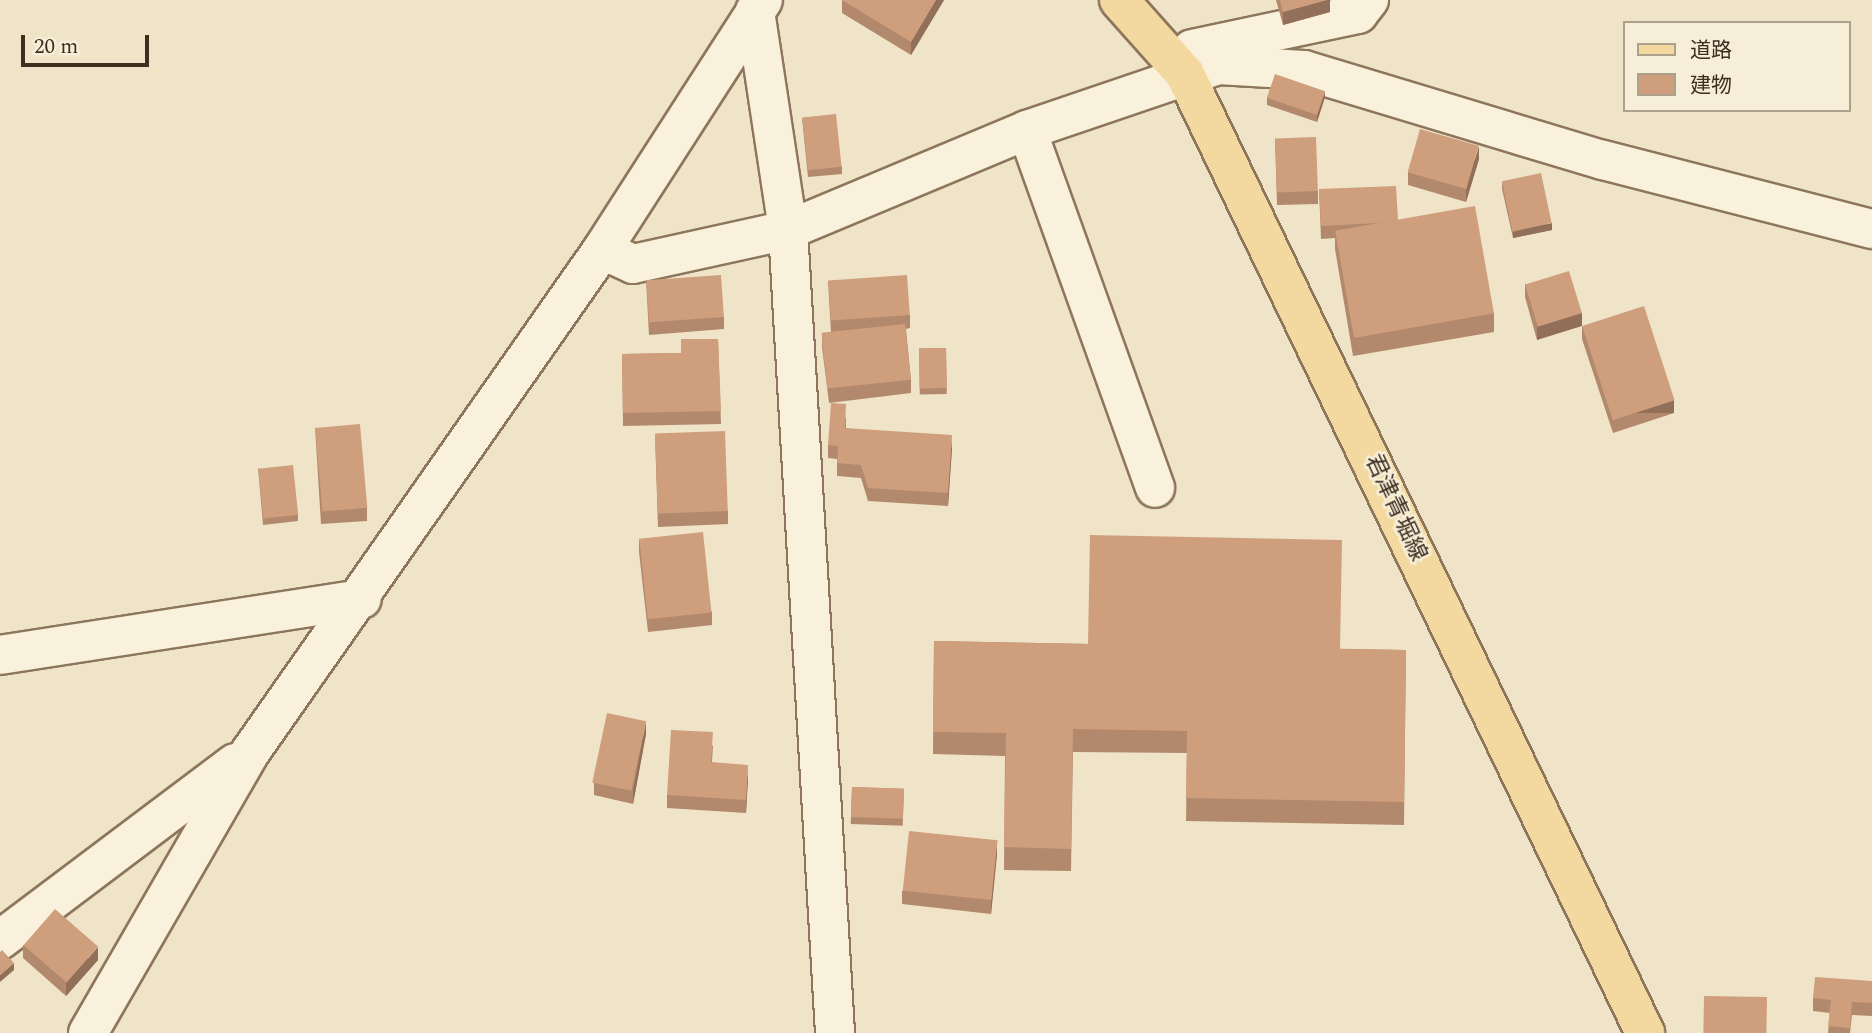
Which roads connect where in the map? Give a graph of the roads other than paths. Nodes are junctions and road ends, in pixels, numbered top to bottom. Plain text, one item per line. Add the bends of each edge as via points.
1 (1119, 0) edge
2 (1369, 0) edge
3 (759, 6) edge
4 (1177, 64) junction
5 (1027, 130) junction
6 (1872, 229) edge
7 (789, 230) junction
8 (602, 250) junction
9 (1155, 488) dead end
10 (362, 599) junction
11 (0, 655) edge
12 (251, 751) junction
13 (0, 940) edge
14 (88, 1033) edge
15 (835, 1033) edge
16 (1645, 1033) edge

1 - 4 main road, 君津青堀線
2 - 4 street via 1359,14
3 - 7 street
3 - 8 street
4 - 5 street
4 - 6 street via 1304,70 1602,160
4 - 16 main road, 君津青堀線
5 - 7 street
5 - 9 street
7 - 8 street via 633,264
7 - 15 street
8 - 10 street
10 - 11 street
10 - 12 street
12 - 13 street
12 - 14 street

